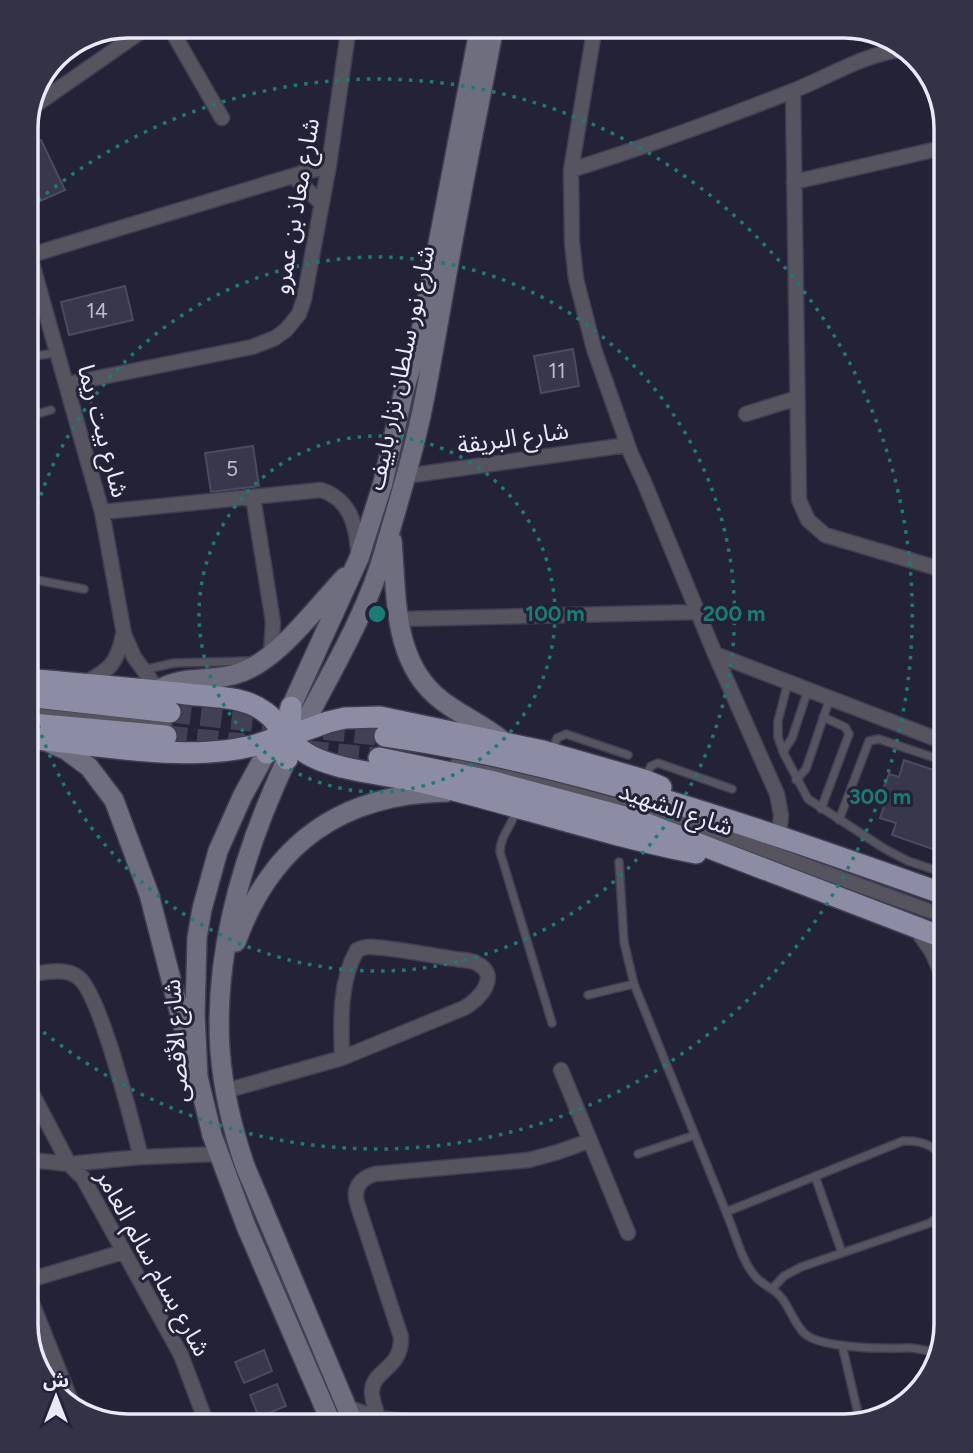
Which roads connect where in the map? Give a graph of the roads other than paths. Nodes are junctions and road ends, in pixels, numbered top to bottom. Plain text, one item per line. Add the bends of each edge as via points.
1 (130, 38) edge
2 (176, 38) edge
3 (347, 38) edge
4 (478, 38) edge
5 (492, 39) edge
6 (593, 39) edge
7 (891, 52) edge
8 (48, 89) edge
9 (793, 91) junction
10 (222, 118) dead end
11 (934, 150) edge
12 (329, 165) junction
13 (571, 170) junction
14 (293, 176) junction
15 (794, 183) junction
16 (323, 204) junction
17 (39, 245) edge
18 (39, 284) edge
19 (58, 353) junction
20 (39, 355) edge
21 (67, 384) junction
22 (797, 398) junction
23 (51, 410) dead end
24 (39, 413) edge
25 (746, 414) dead end
26 (627, 445) junction
27 (406, 475) junction
28 (253, 497) junction
29 (102, 512) junction
30 (391, 529) junction
31 (357, 562) junction
32 (934, 567) edge
33 (39, 580) edge
34 (84, 589) dead end
35 (698, 612) junction
36 (399, 619) junction
37 (124, 634) junction
38 (715, 654) junction
39 (271, 656) junction
40 (143, 670) junction
41 (39, 680) edge
42 (788, 682) junction
43 (83, 684) junction
44 (158, 690) junction
45 (808, 690) junction
46 (39, 698) edge
47 (830, 698) junction
48 (39, 707) edge
49 (39, 712) edge
50 (824, 717) junction
51 (168, 723) junction
52 (38, 732) edge
53 (38, 734) edge
54 (288, 735) junction
55 (38, 737) edge
56 (934, 738) edge
57 (503, 741) junction
58 (382, 749) junction
59 (782, 752) junction
60 (552, 753) junction
61 (628, 755) dead end
62 (934, 758) edge
63 (432, 759) dead end
64 (644, 780) junction
65 (796, 780) junction
66 (732, 789) dead end
67 (457, 791) junction
68 (516, 806) junction
69 (688, 807) junction
70 (821, 809) junction
71 (839, 820) junction
72 (779, 836) junction
73 (743, 860) junction
74 (619, 862) dead end
75 (905, 870) junction
76 (934, 873) edge
77 (934, 887) edge
78 (934, 909) edge
79 (934, 916) edge
80 (915, 928) junction
81 (934, 935) edge
82 (934, 957) edge
83 (38, 974) edge
84 (223, 975) junction
85 (634, 984) junction
86 (588, 995) dead end
87 (552, 1023) dead end
88 (342, 1058) junction
89 (561, 1070) dead end
90 (198, 1077) junction
91 (225, 1091) junction
92 (38, 1105) edge
93 (695, 1135) junction
94 (589, 1141) junction
95 (934, 1148) edge
96 (219, 1154) junction
97 (638, 1154) dead end
98 (141, 1157) junction
99 (38, 1161) edge
100 (69, 1164) junction
101 (815, 1176) junction
102 (726, 1212) junction
103 (934, 1219) edge
104 (628, 1233) dead end
105 (124, 1252) junction
106 (842, 1253) junction
107 (38, 1277) edge
108 (772, 1289) junction
109 (38, 1320) edge
110 (842, 1345) junction
111 (930, 1352) edge
112 (55, 1362) edge
113 (347, 1408) junction
114 (858, 1413) edge
115 (203, 1414) edge
116 (326, 1414) edge
117 (350, 1414) edge
118 (366, 1414) edge
119 (377, 1414) edge

1 - 8 street
2 - 10 street
3 - 12 street, شارع معاذ بن عمرو
4 - 31 main road, شارع نور سلطان نزار باييف via 421,332 383,483
5 - 27 main road, شارع نور سلطان نزار باييف via 425,398
6 - 13 street
7 - 9 street via 850,64
9 - 13 street
9 - 15 street
11 - 15 street
12 - 14 street
12 - 16 street, شارع معاذ بن عمرو
13 - 26 street via 576,279
14 - 16 street
14 - 17 street
15 - 22 street
16 - 21 street, شارع معاذ بن عمرو via 304,299 292,323 275,338 252,347
18 - 19 street, شارع بيت ريما
19 - 20 lane
19 - 21 street, شارع بيت ريما
21 - 29 street, شارع بيت ريما
22 - 25 street
22 - 32 street via 799,500 808,520 836,539
23 - 24 lane
26 - 27 street, شارع البريقة
26 - 35 street
27 - 30 main road, شارع نور سلطان نزار باييف
28 - 29 street
28 - 31 street via 329,493 353,518
28 - 39 street via 273,622
29 - 37 street, شارع بيت ريما
30 - 36 main road
30 - 54 main road, شارع نور سلطان نزار باييف via 363,609
31 - 39 main road
31 - 54 main road, شارع نور سلطان نزار باييف
33 - 34 lane
35 - 36 street
35 - 38 street
36 - 57 main road via 405,650 428,689
37 - 40 street, شارع بيت ريما
37 - 43 street via 113,664
38 - 42 street
38 - 72 street via 777,794
39 - 40 lane via 239,662 174,663
39 - 44 main road via 231,676 180,681
40 - 44 street, شارع بيت ريما
41 - 43 highway
42 - 45 street
42 - 59 lane via 778,721
43 - 44 highway
44 - 54 highway via 244,702 266,712
45 - 47 street
45 - 59 lane via 792,738
46 - 51 highway
47 - 50 lane
47 - 56 street
48 - 51 lane
49 - 51 lane
50 - 65 lane via 806,769
50 - 70 lane via 845,727 849,734
51 - 52 highway
53 - 54 highway via 195,753
54 - 57 highway via 345,718 380,717
54 - 67 highway via 304,752 327,764
54 - 84 main road, شارع الأقصى via 242,874
54 - 90 main road, شارع الأقصى via 229,824 202,909 195,968
55 - 90 main road via 78,758 114,800 149,894
57 - 60 highway
58 - 63 lane
58 - 69 highway, شارع الشهيد via 493,756
58 - 73 highway, شارع الشهيد via 614,814
59 - 65 lane
60 - 61 lane via 557,738 566,734
60 - 64 highway
62 - 71 lane via 869,741
64 - 66 lane via 657,763
64 - 69 highway
65 - 70 lane
67 - 68 highway
67 - 84 main road via 391,797 354,809 316,830 284,858 255,897
68 - 73 highway via 677,849
68 - 87 lane via 500,840 500,852
69 - 72 highway, شارع الشهيد
70 - 71 lane
71 - 75 lane
72 - 75 highway, شارع الشهيد
73 - 80 highway, شارع الشهيد
74 - 85 lane via 624,942
75 - 76 lane
75 - 77 highway, شارع الشهيد
78 - 79 lane via 659,808 547,777 446,759 649,812
80 - 81 highway, شارع الشهيد
80 - 82 street
83 - 98 street via 63,971 78,976 88,988 111,1049
84 - 91 main road, شارع الأقصى via 220,1049
85 - 86 lane
85 - 93 lane
88 - 88 street via 343,1002 349,963 357,950 369,946 438,956 475,962 486,970 484,993 476,1001
88 - 91 street
89 - 94 street
90 - 96 main road, شارع الأقصى
91 - 113 main road, شارع الأقصى via 245,1166
92 - 100 street
93 - 97 lane
93 - 102 lane
94 - 104 street
94 - 119 street via 538,1158 374,1174 358,1184 356,1203 401,1337 396,1361 374,1384
95 - 101 lane via 911,1140 897,1143
96 - 98 street
96 - 116 main road, شارع الأقصى
98 - 100 street
99 - 100 street, شارع بسام سالم العامر
100 - 105 street, شارع بسام سالم العامر via 83,1178
101 - 102 lane
101 - 106 lane
102 - 108 lane via 749,1268
103 - 106 lane
105 - 107 street
105 - 115 street, شارع بسام سالم العامر via 181,1355
106 - 108 lane via 792,1270
108 - 110 lane via 807,1335
109 - 112 street
110 - 111 lane
110 - 114 lane
113 - 117 main road, شارع الأقصى
113 - 118 street

